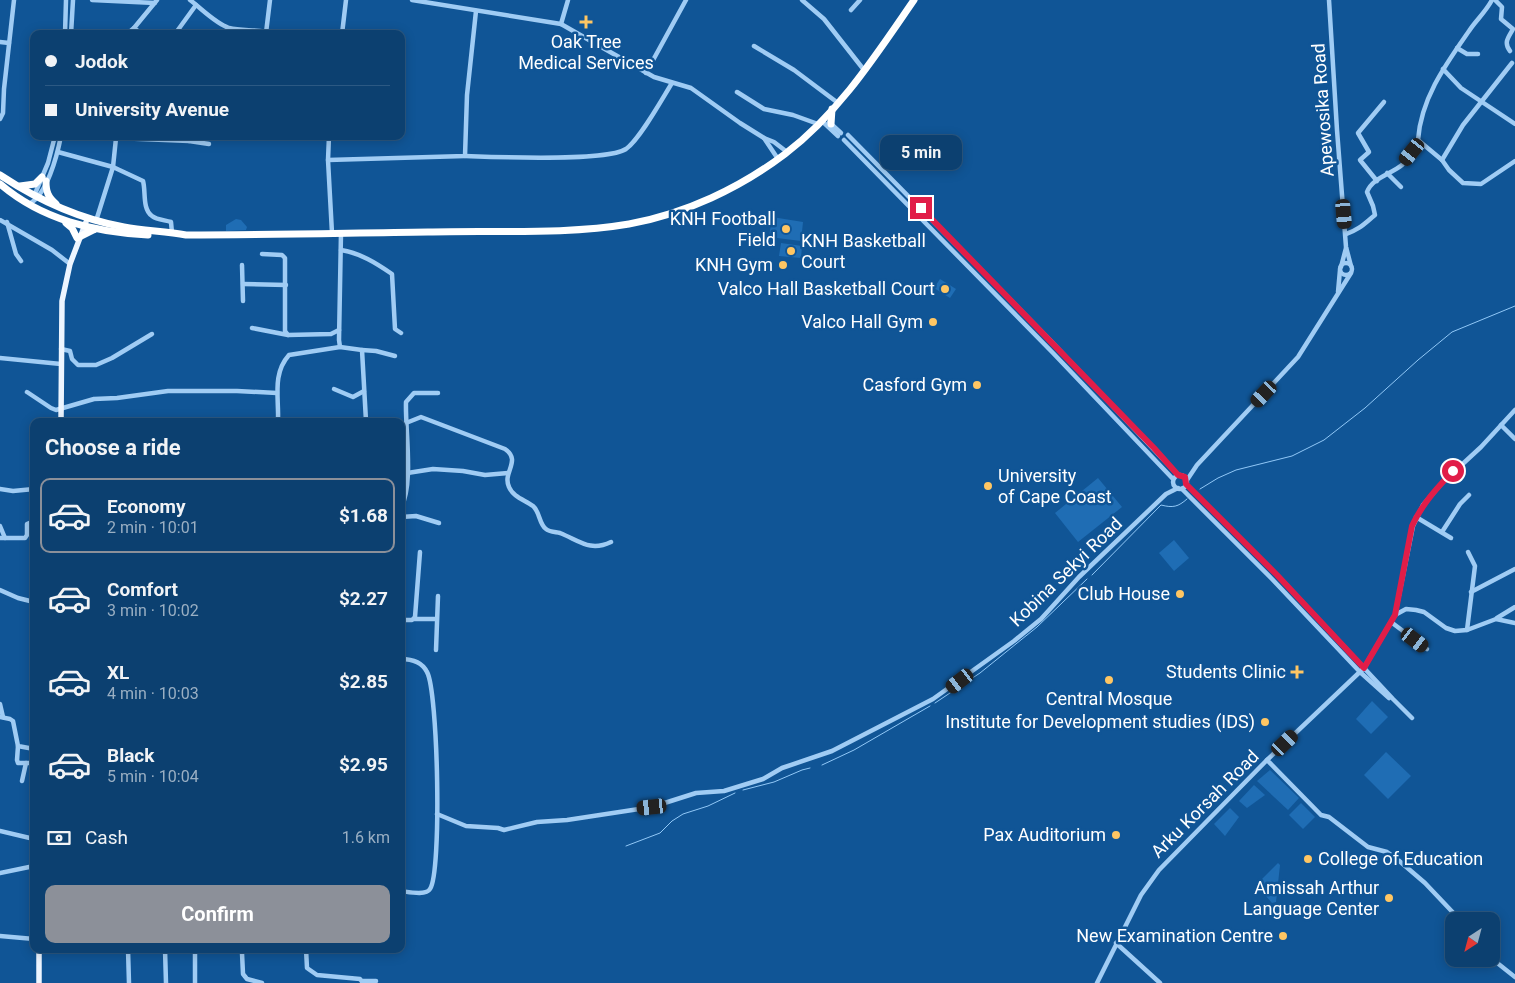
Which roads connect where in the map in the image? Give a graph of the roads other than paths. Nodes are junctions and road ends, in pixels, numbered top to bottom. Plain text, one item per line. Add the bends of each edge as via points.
1 (14, 0) edge
2 (66, 0) edge
3 (73, 0) edge
4 (92, 0) edge
5 (190, 0) edge
6 (270, 0) edge
7 (346, 0) edge
8 (412, 0) edge
9 (568, 0) edge
10 (686, 0) edge
11 (802, 0) edge
12 (860, 0) edge
13 (914, 0) edge
14 (1329, 0) edge
15 (1492, 0) edge
16 (1496, 0) edge
17 (156, 2) edge
18 (196, 4) junction
19 (851, 10) dead end
20 (476, 11) junction
21 (561, 24) junction
22 (134, 28) junction
23 (65, 30) edge
24 (71, 30) edge
25 (132, 30) edge
26 (137, 30) edge
27 (178, 30) edge
28 (241, 30) edge
29 (266, 30) edge
30 (342, 30) edge
31 (0, 42) edge
32 (9, 43) junction
33 (754, 46) dead end
34 (1458, 48) junction
35 (1510, 51) dead end
36 (1478, 54) dead end
37 (1512, 63) dead end
38 (1444, 69) junction
39 (864, 70) junction
40 (646, 73) junction
41 (672, 83) junction
42 (2, 89) edge
43 (737, 92) dead end
44 (1384, 102) dead end
45 (838, 103) junction
46 (1482, 103) junction
47 (832, 109) junction
48 (0, 119) edge
49 (820, 122) junction
50 (1515, 124) edge
51 (830, 125) junction
52 (839, 134) dead end
53 (848, 135) dead end
54 (764, 138) junction
55 (54, 140) edge
56 (60, 140) edge
57 (116, 140) edge
58 (194, 140) edge
59 (329, 140) edge
60 (844, 140) dead end
61 (1420, 142) junction
62 (209, 144) dead end
63 (58, 152) junction
64 (787, 152) junction
65 (465, 156) junction
66 (778, 159) junction
67 (328, 160) junction
68 (1442, 160) junction
69 (1515, 161) edge
70 (113, 166) junction
71 (1387, 173) junction
72 (0, 175) edge
73 (44, 179) junction
74 (1377, 181) junction
75 (0, 184) edge
76 (17, 186) junction
77 (1401, 187) dead end
78 (34, 201) junction
79 (58, 206) junction
80 (85, 218) junction
81 (0, 220) edge
82 (64, 221) junction
83 (96, 221) junction
84 (7, 222) junction
85 (83, 226) junction
86 (95, 229) junction
87 (341, 232) junction
88 (172, 233) junction
89 (332, 233) junction
90 (186, 234) junction
91 (1346, 234) junction
92 (78, 239) junction
93 (1346, 247) junction
94 (340, 250) junction
95 (262, 254) dead end
96 (21, 261) dead end
97 (70, 264) junction
98 (242, 266) dead end
99 (1351, 266) junction
100 (1341, 269) junction
101 (1351, 273) junction
102 (243, 284) junction
103 (286, 285) junction
104 (1337, 296) junction
105 (243, 301) dead end
106 (252, 328) dead end
107 (339, 330) junction
108 (401, 333) dead end
109 (152, 334) dead end
110 (288, 335) junction
111 (340, 347) junction
112 (60, 349) junction
113 (362, 350) junction
114 (395, 356) dead end
115 (0, 358) edge
116 (61, 364) junction
117 (334, 389) dead end
118 (364, 391) junction
119 (27, 392) dead end
120 (277, 393) junction
121 (438, 393) dead end
122 (61, 410) junction
123 (1515, 410) edge
124 (62, 418) edge
125 (278, 418) edge
126 (366, 418) edge
127 (406, 423) junction
128 (1501, 425) junction
129 (405, 430) edge
130 (1515, 438) edge
131 (405, 442) edge
132 (405, 470) edge
133 (508, 473) junction
134 (405, 474) edge
135 (1178, 475) junction
136 (1174, 478) junction
137 (405, 479) edge
138 (1186, 480) junction
139 (1173, 484) junction
140 (1180, 488) junction
141 (0, 489) edge
142 (30, 489) edge
143 (1166, 494) junction
144 (1469, 495) dead end
145 (405, 500) edge
146 (405, 517) edge
147 (1416, 517) junction
148 (30, 523) edge
149 (438, 523) dead end
150 (0, 526) edge
151 (1442, 532) junction
152 (3, 538) edge
153 (1451, 538) dead end
154 (611, 542) dead end
155 (420, 552) dead end
156 (1468, 552) dead end
157 (1515, 569) edge
158 (0, 590) edge
159 (1471, 592) junction
160 (438, 596) dead end
161 (30, 601) edge
162 (1515, 607) edge
163 (1395, 615) junction
164 (414, 619) junction
165 (436, 619) junction
166 (1496, 619) junction
167 (405, 620) edge
168 (1391, 622) junction
169 (1515, 623) edge
170 (1467, 630) junction
171 (1427, 649) dead end
172 (436, 650) dead end
173 (405, 659) edge
174 (1364, 668) junction
175 (1360, 672) junction
176 (1393, 699) junction
177 (0, 704) edge
178 (1, 717) edge
179 (1412, 718) dead end
180 (18, 746) junction
181 (30, 748) edge
182 (1267, 760) junction
183 (26, 763) junction
184 (30, 763) edge
185 (22, 781) dead end
186 (437, 814) junction
187 (0, 831) edge
188 (30, 837) edge
189 (30, 867) edge
190 (0, 873) edge
191 (405, 892) edge
192 (1452, 912) edge
193 (0, 936) edge
194 (30, 939) edge
195 (1116, 943) junction
196 (39, 953) edge
197 (128, 953) edge
198 (165, 953) edge
199 (195, 953) edge
200 (242, 953) edge
201 (306, 953) edge
202 (1500, 965) edge
203 (1515, 977) edge
204 (376, 981) dead end
205 (362, 982) edge
206 (39, 983) edge
207 (129, 983) edge
208 (166, 983) edge
209 (195, 983) edge
210 (262, 983) edge
211 (1097, 983) edge
212 (1160, 983) edge

1 - 32 street
2 - 23 street
3 - 24 street
4 - 17 street
5 - 18 street
6 - 29 street
7 - 30 street
8 - 20 street
9 - 21 street
10 - 40 street
11 - 39 street via 824,19
12 - 19 street
13 - 39 highway
14 - 91 street, Apewosika Road
15 - 34 street
16 - 35 street via 1502,7 1500,19 1513,29 1506,44
17 - 22 street
18 - 27 street
18 - 28 street via 228,27
20 - 21 street
20 - 65 street via 467,88
21 - 40 street
22 - 25 street
22 - 26 street
31 - 32 street
32 - 42 street
33 - 45 street via 794,70
34 - 36 street via 1467,54
34 - 38 street
37 - 46 street
38 - 46 street via 1461,88
38 - 61 street via 1429,95
39 - 45 highway
40 - 41 street
41 - 54 street via 696,92
41 - 65 street via 634,140 615,154
42 - 48 street via 3,114
43 - 49 street via 764,108
44 - 74 street via 1358,133 1370,152 1360,160
45 - 47 highway
46 - 50 street
46 - 68 street via 1459,131
47 - 49 highway
47 - 51 highway
49 - 51 highway
49 - 51 street
49 - 64 highway
51 - 52 street
53 - 135 street
54 - 64 street
54 - 66 street
55 - 73 street
56 - 63 street
57 - 70 street
58 - 62 street
59 - 67 street
60 - 136 street
61 - 68 street
61 - 71 street via 1401,165
63 - 70 street
63 - 73 street
64 - 66 highway
65 - 67 street
66 - 87 highway via 750,178 699,203 629,224 563,230
67 - 89 street
68 - 69 street via 1460,182 1478,184
70 - 83 street
70 - 88 street via 142,181 146,210 158,219 171,222
71 - 74 street
71 - 77 street
72 - 76 highway
73 - 76 highway via 29,186
73 - 78 street
73 - 79 highway via 48,196
74 - 91 street via 1367,191 1375,215 1362,228
75 - 78 highway
76 - 78 highway
78 - 79 highway
78 - 82 highway
79 - 80 highway
80 - 83 highway
80 - 85 main road
81 - 84 street
82 - 85 highway
82 - 92 highway
83 - 88 highway
84 - 96 street
84 - 97 street
85 - 86 highway
85 - 92 main road
86 - 90 highway via 152,235
86 - 92 highway
87 - 89 highway
87 - 94 street
88 - 90 highway
89 - 90 highway
91 - 93 street, Apewosika Road
92 - 97 main road
93 - 99 street, Apewosika Road
93 - 100 street, Apewosika Road
94 - 107 street
94 - 108 street via 367,258 392,274 395,329
95 - 103 street via 282,254
97 - 112 main road via 62,301
98 - 102 street
99 - 100 street via 1345,264
99 - 101 street
100 - 101 street via 1344,275
100 - 104 street, Apewosika Road
101 - 104 street, Apewosika Road
102 - 103 street
102 - 105 street
103 - 110 street via 285,331
104 - 138 street, Apewosika Road via 1298,357
106 - 110 street
107 - 110 street via 331,334
107 - 111 street
109 - 112 street via 96,365 78,365 70,351
111 - 113 street
111 - 120 street via 289,355 280,369
112 - 116 main road
113 - 114 street
113 - 118 street
115 - 116 street
116 - 122 main road
117 - 118 street via 353,397
118 - 126 street
119 - 122 street via 51,408
120 - 122 street via 168,391 94,399
120 - 125 street
121 - 127 street via 414,393 409,397
122 - 124 main road
123 - 128 street, Arku Korsah Road
127 - 129 street
127 - 133 street via 421,417 505,449 512,457
128 - 130 street
128 - 147 street, Arku Korsah Road via 1442,483
131 - 132 street via 408,460
133 - 134 street via 484,475 433,469
133 - 154 street via 509,488 536,509 546,530 590,546
135 - 136 street
135 - 138 street
136 - 139 street
137 - 145 street
138 - 140 street, Apewosika Road
138 - 174 street
139 - 140 street
139 - 143 street
140 - 143 street, Kobina Sekyi Road
140 - 175 street
141 - 142 street
143 - 186 street, Kobina Sekyi Road via 1079,577 1041,619 1014,641 933,699 812,759 724,791 696,793 626,812 537,822 510,830 466,826
144 - 151 street
146 - 149 street via 416,516
147 - 151 street
147 - 163 street, Arku Korsah Road
148 - 152 street via 25,538
150 - 152 street
151 - 153 street
155 - 164 street
156 - 159 street via 1475,566
157 - 159 street
158 - 161 street
159 - 170 street
160 - 165 street
162 - 166 street
163 - 168 street, Arku Korsah Road
163 - 170 street via 1406,609 1416,610 1446,628
164 - 165 street
164 - 167 street
165 - 172 street
166 - 169 street
166 - 170 street
168 - 171 street
168 - 174 street, Arku Korsah Road
173 - 186 street via 418,663 428,673 434,710
174 - 175 street, Arku Korsah Road
174 - 176 street
175 - 176 street
175 - 182 street, Arku Korsah Road
176 - 179 street
177 - 178 street
178 - 180 street via 10,719 15,725
180 - 181 street
180 - 183 street via 18,761
182 - 192 street via 1321,815 1329,817 1368,847 1389,854 1420,878
182 - 195 street, Arku Korsah Road via 1159,870
183 - 184 street
183 - 185 street
186 - 191 street via 432,887 425,893
187 - 188 street
189 - 190 street
193 - 194 street
195 - 211 street, Arku Korsah Road
195 - 212 street
196 - 206 main road
197 - 207 street
198 - 208 street
199 - 209 street
200 - 210 street via 242,974 247,979
201 - 205 street via 307,968 313,974 360,979
202 - 203 street
204 - 205 street

